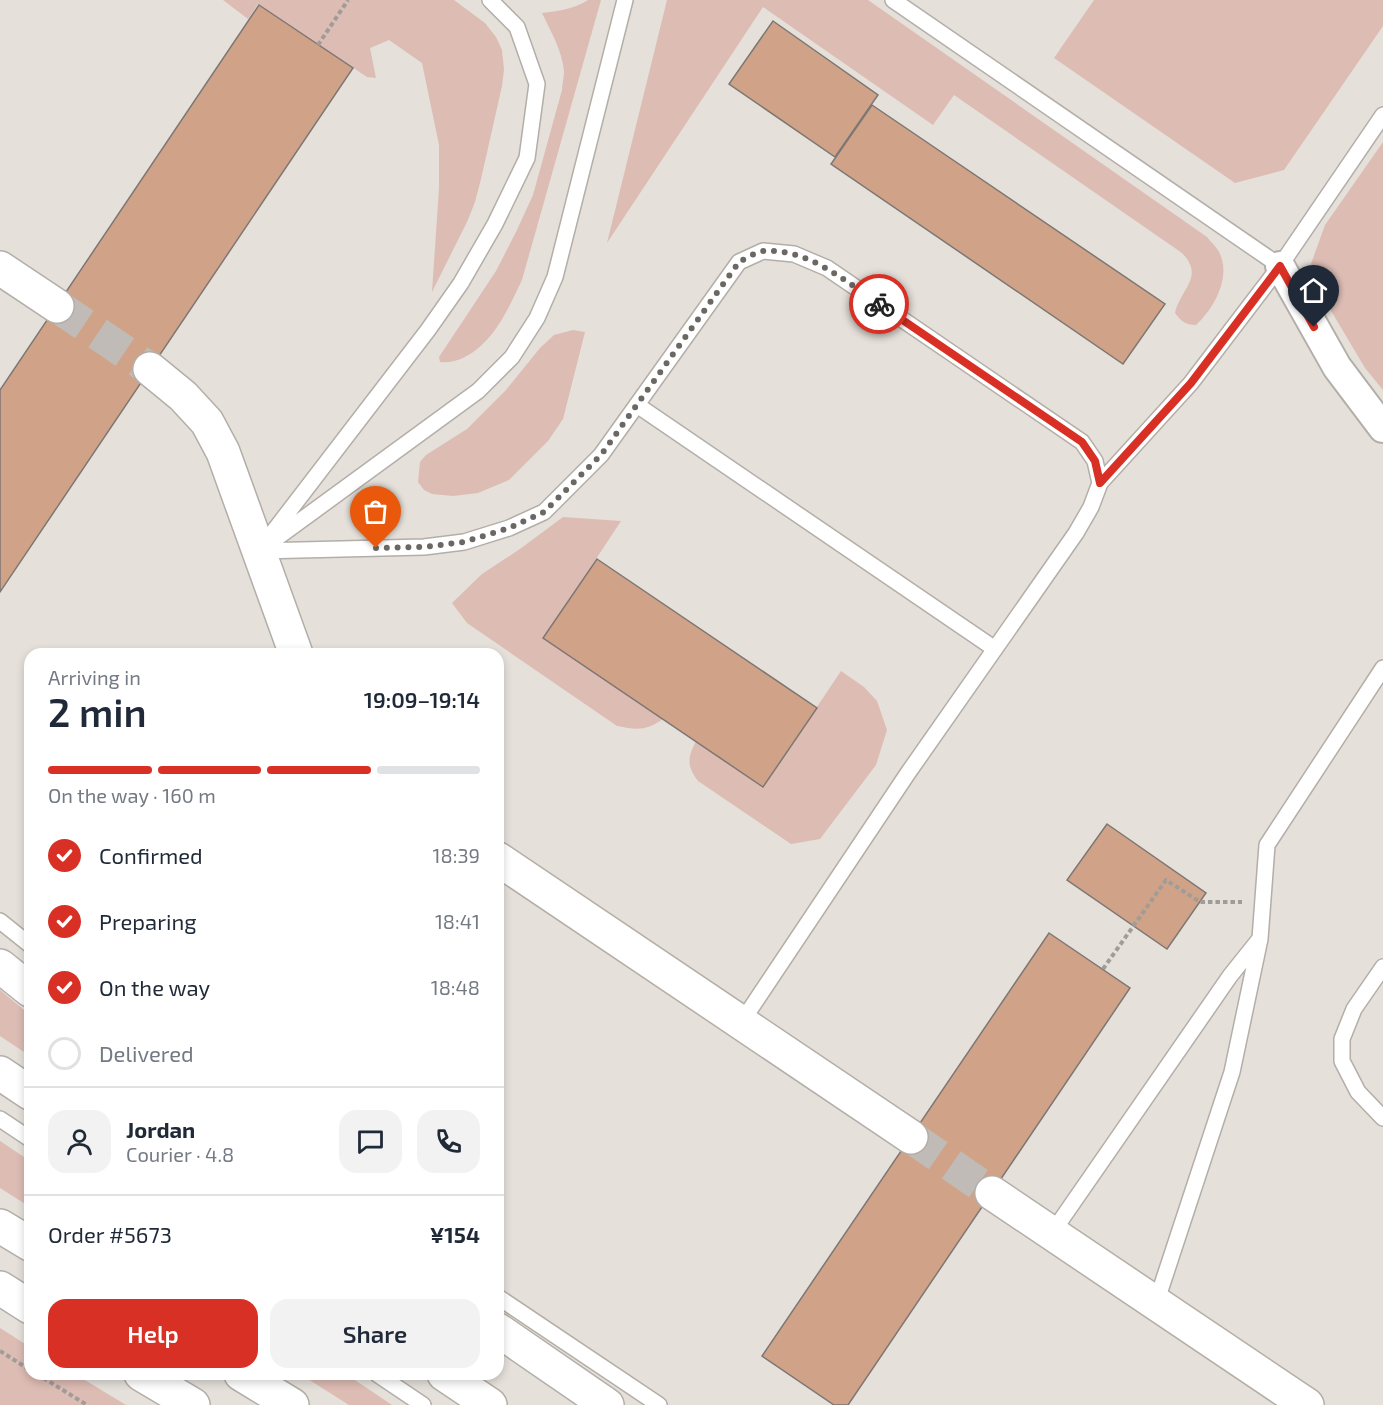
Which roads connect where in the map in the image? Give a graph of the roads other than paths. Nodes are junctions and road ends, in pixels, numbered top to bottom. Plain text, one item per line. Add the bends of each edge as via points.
1 (490, 0) edge
2 (625, 0) edge
3 (892, 0) edge
4 (1383, 115) edge
5 (1280, 266) junction
6 (0, 268) edge
7 (57, 306) tunnel mouth
8 (150, 369) tunnel mouth
9 (637, 405) junction
10 (1383, 428) edge
11 (1100, 483) junction
12 (259, 551) junction
13 (294, 648) edge
14 (995, 649) junction
15 (1383, 668) edge
16 (504, 864) edge
17 (0, 921) edge
18 (1260, 939) junction
19 (24, 940) edge
20 (0, 966) edge
21 (1383, 967) edge
22 (24, 985) edge
23 (741, 1023) junction
24 (0, 1072) edge
25 (24, 1089) edge
26 (1383, 1118) edge
27 (0, 1119) edge
28 (24, 1135) edge
29 (911, 1137) tunnel mouth
30 (992, 1192) tunnel mouth
31 (0, 1226) edge
32 (1052, 1233) junction
33 (24, 1240) edge
34 (0, 1288) edge
35 (504, 1301) edge
36 (24, 1303) edge
37 (1156, 1303) junction
38 (504, 1334) edge
39 (151, 1380) edge
40 (252, 1380) edge
41 (386, 1380) edge
42 (453, 1380) edge
43 (193, 1405) edge
44 (292, 1405) edge
45 (423, 1405) edge
46 (490, 1405) edge
47 (607, 1405) edge
48 (659, 1405) edge
49 (1307, 1405) edge

1 - 12 lane via 517,27 537,84 527,158 495,224 454,292
2 - 12 lane via 555,277 537,318 512,357 478,391
3 - 5 lane
4 - 5 lane
5 - 10 street via 1337,368
5 - 11 lane via 1191,383
6 - 7 main road
8 - 12 main road via 207,422 223,453
9 - 11 lane via 739,262 763,251 794,254 827,268 1082,442 1095,461
9 - 12 lane via 601,455 544,512 509,528 464,542 424,547
9 - 14 lane
11 - 14 lane via 1076,533
12 - 13 main road
14 - 23 lane
15 - 18 lane via 1267,845
16 - 23 main road
17 - 19 lane
18 - 32 lane via 1224,984
18 - 37 lane via 1232,1072
20 - 22 main road
21 - 26 lane via 1354,1009 1342,1039 1342,1061 1358,1092
23 - 29 main road
24 - 25 main road
27 - 28 lane
30 - 32 main road
31 - 33 main road
32 - 37 main road
34 - 36 main road
35 - 48 lane
37 - 49 main road
38 - 47 main road
39 - 43 main road
40 - 44 main road
41 - 45 lane
42 - 46 main road

